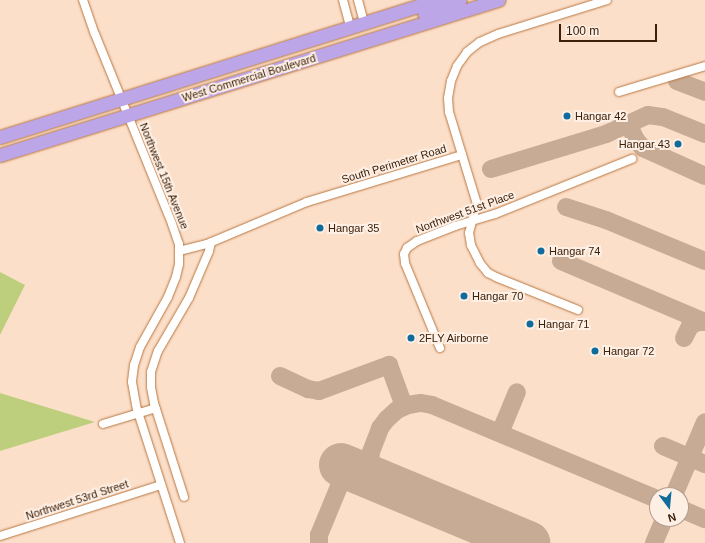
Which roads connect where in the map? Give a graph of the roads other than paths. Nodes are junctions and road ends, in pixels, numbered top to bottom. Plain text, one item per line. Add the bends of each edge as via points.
1 (83, 0) edge
2 (343, 0) edge
3 (358, 0) edge
4 (437, 0) edge
5 (460, 0) edge
6 (478, 0) edge
7 (498, 0) edge
8 (607, 0) edge
9 (456, 13) junction
10 (364, 22) junction
11 (350, 27) junction
12 (362, 42) junction
13 (705, 66) edge
14 (266, 72) junction
15 (619, 92) dead end
16 (121, 99) junction
17 (128, 116) junction
18 (0, 137) edge
19 (462, 154) junction
20 (0, 156) edge
21 (632, 159) dead end
22 (472, 221) junction
23 (211, 242) junction
24 (179, 251) junction
25 (578, 310) dead end
26 (440, 348) dead end
27 (156, 408) junction
28 (138, 413) junction
29 (103, 424) dead end
30 (161, 485) junction
31 (184, 496) dead end
32 (0, 536) edge
33 (180, 543) edge

1 - 16 street, Northwest 15th Avenue
2 - 11 street
3 - 10 street
4 - 10 highway, West Commercial Boulevard
5 - 12 highway via 378,28
6 - 9 highway
7 - 9 highway, West Commercial Boulevard
8 - 19 street, South Perimeter Road via 498,34 480,42 467,52 452,75 448,98 449,112
9 - 12 highway, West Commercial Boulevard
10 - 11 highway, West Commercial Boulevard
10 - 14 highway via 347,38 299,53
11 - 16 highway, West Commercial Boulevard
12 - 14 highway, West Commercial Boulevard
13 - 15 street
14 - 17 highway, West Commercial Boulevard
16 - 17 street, Northwest 15th Avenue
16 - 18 highway, West Commercial Boulevard
17 - 20 highway, West Commercial Boulevard
17 - 24 street, Northwest 15th Avenue via 175,231
19 - 22 street via 477,204
19 - 23 street, South Perimeter Road via 307,202
21 - 22 street, Northwest 51st Place
22 - 25 street via 469,233 471,245 488,273
22 - 26 street, Northwest 51st Place via 413,243 404,254 406,266
23 - 24 street, South Perimeter Road
23 - 27 street via 210,251 186,304 160,346 154,361 151,387
24 - 28 street, Northwest 15th Avenue via 174,284 143,341 134,365 133,389
27 - 28 street
27 - 31 street
28 - 29 street
28 - 30 street, Northwest 15th Avenue
30 - 32 street, Northwest 53rd Street
30 - 33 street, Northwest 15th Avenue

